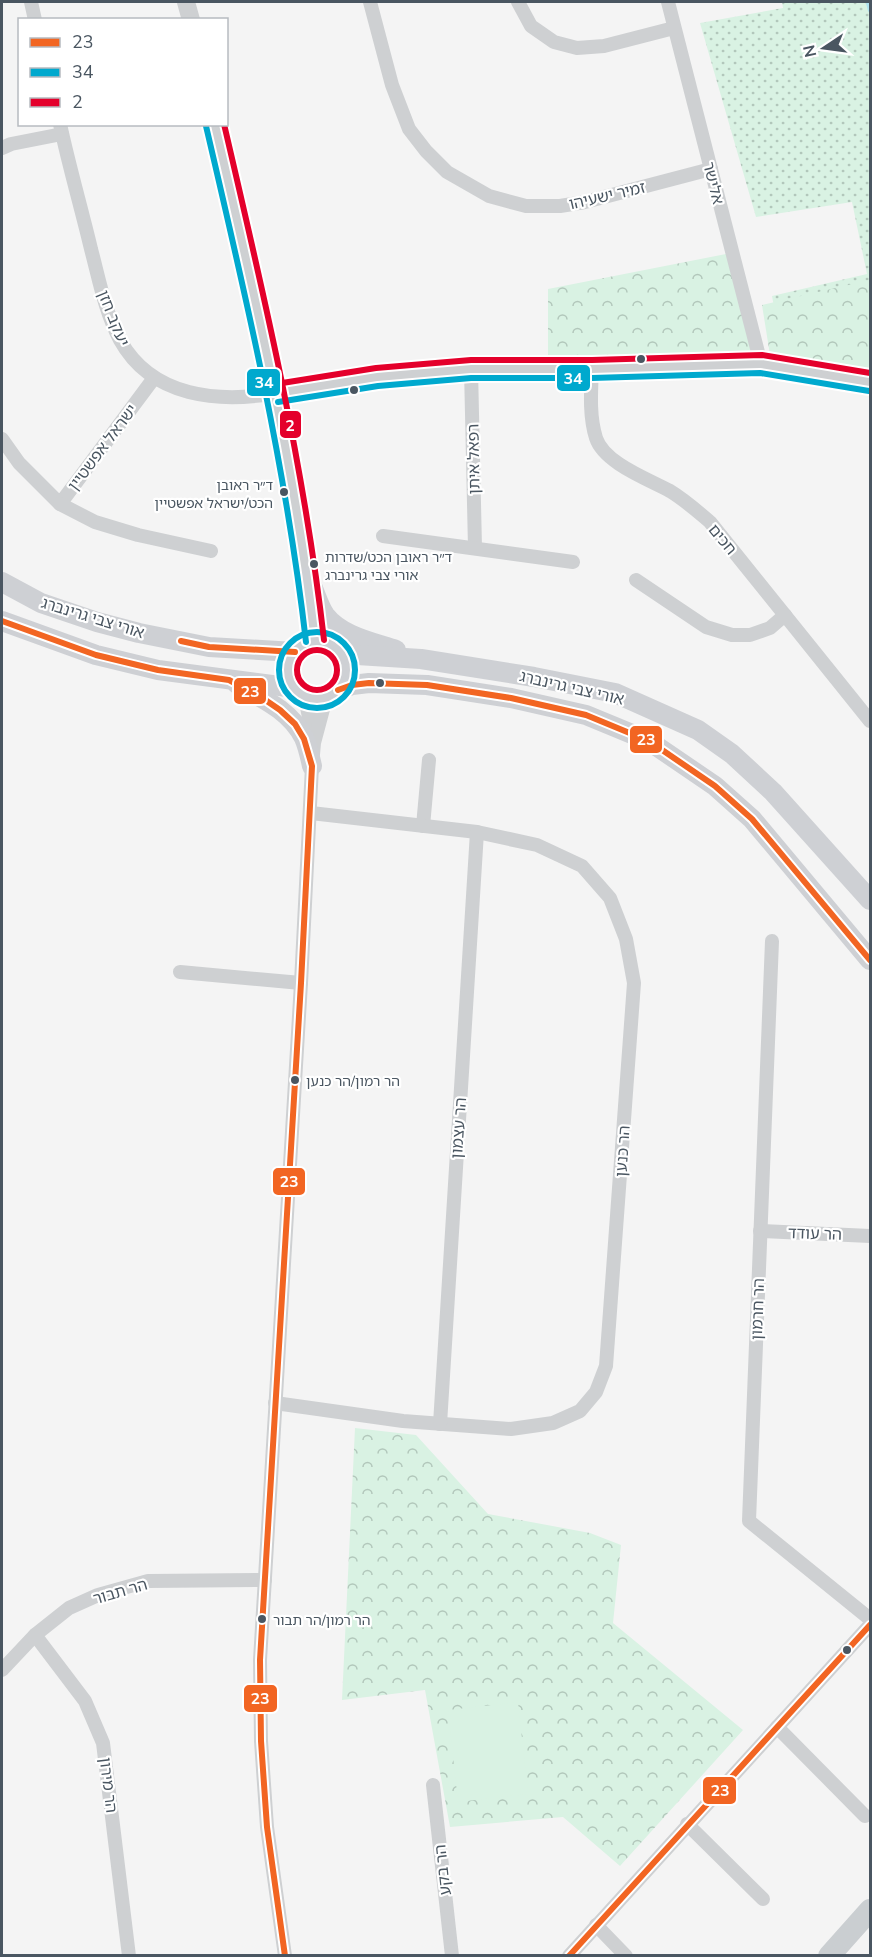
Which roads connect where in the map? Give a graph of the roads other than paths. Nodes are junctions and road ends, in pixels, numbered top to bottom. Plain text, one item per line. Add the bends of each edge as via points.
1 (31, 2) edge
2 (186, 2) edge
3 (370, 2) edge
4 (518, 2) edge
5 (668, 2) edge
6 (35, 18) edge
7 (190, 18) edge
8 (674, 28) junction
9 (215, 126) edge
10 (61, 129) edge
11 (2, 148) edge
12 (711, 169) junction
13 (761, 364) junction
14 (471, 369) junction
15 (592, 369) junction
16 (154, 378) junction
17 (870, 382) edge
18 (277, 393) junction
19 (2, 439) edge
20 (60, 504) junction
21 (383, 536) dead end
22 (475, 549) junction
23 (211, 551) dead end
24 (573, 562) dead end
25 (308, 576) junction
26 (636, 580) dead end
27 (2, 582) edge
28 (785, 615) junction
29 (2, 621) edge
30 (315, 641) junction
31 (295, 652) junction
32 (341, 654) junction
33 (421, 659) junction
34 (229, 680) junction
35 (300, 692) junction
36 (332, 694) junction
37 (870, 721) edge
38 (314, 743) junction
39 (429, 760) dead end
40 (312, 766) junction
41 (311, 813) junction
42 (423, 826) junction
43 (477, 832) junction
44 (870, 900) edge
45 (772, 941) dead end
46 (870, 960) edge
47 (180, 972) dead end
48 (301, 983) junction
49 (760, 1231) junction
50 (870, 1236) edge
51 (275, 1403) junction
52 (440, 1424) junction
53 (265, 1581) junction
54 (870, 1626) edge
55 (34, 1635) junction
56 (2, 1670) edge
57 (777, 1727) junction
58 (433, 1785) dead end
59 (865, 1816) dead end
60 (687, 1824) junction
61 (763, 1899) dead end
62 (870, 1910) edge
63 (596, 1925) junction
64 (129, 1956) edge
65 (285, 1956) edge
66 (452, 1956) edge
67 (569, 1956) edge
68 (626, 1956) edge
69 (829, 1956) edge

1 - 6 street
2 - 7 street
3 - 12 street, זמיר ישעיהו via 392,85 409,129 447,172 489,196 526,206 560,206
4 - 8 street via 531,26 554,42 577,48 604,46
5 - 8 street, אלישר
8 - 12 street, אלישר
9 - 18 street
10 - 11 street
10 - 16 street, יעקב חזן via 103,297 129,353
12 - 13 street, אלישר
13 - 15 street
13 - 17 street
14 - 15 street
14 - 18 street via 377,377
14 - 22 street, רפאל איתן
15 - 28 street, חכים via 591,409 596,439 604,452 689,503 710,522
16 - 18 street, יעקב חזן via 195,395 230,399
16 - 20 street, ישראל אפשטיין
18 - 25 street
19 - 20 street, ישראל אפשטיין via 19,463
20 - 23 street via 95,522
21 - 22 street
22 - 24 street
25 - 30 street
25 - 33 main road via 325,615 338,627
26 - 28 street via 706,627 732,635 750,635 770,628
27 - 31 main road, אורי צבי גרינברג via 41,603 139,633 209,647
28 - 37 street, חכים
29 - 34 main road, אורי צבי גרינברג via 96,655 158,670
30 - 31 main road
30 - 32 main road via 329,644
31 - 35 main road via 289,674
32 - 33 main road, אורי צבי גרינברג
32 - 36 main road via 346,673
33 - 44 main road, אורי צבי גרינברג via 615,693 698,730 732,754 773,792
34 - 35 main road, אורי צבי גרינברג
34 - 40 main road via 261,697 295,724
35 - 36 main road via 319,699
35 - 38 street
36 - 38 street
36 - 46 main road, אורי צבי גרינברג via 369,683 427,685 586,715 649,741 715,786 752,819
38 - 40 street
39 - 42 street
40 - 41 street
41 - 42 street, הר כנען
41 - 48 street
42 - 43 street, הר כנען
43 - 52 street, הר עצמון
43 - 52 street, הר כנען via 537,845 582,866 610,898 626,939 634,983 606,1366 596,1392 580,1411 553,1423 511,1429
45 - 49 street, הר חרמון
47 - 48 street
48 - 51 street
49 - 50 street, הר עודד
49 - 54 street, הר חרמון via 749,1521
51 - 52 street, הר כנען
51 - 53 street
53 - 55 street, הר תבור via 148,1581 69,1608
53 - 65 street via 260,1660 261,1741 267,1827
54 - 57 street
55 - 56 street, הר תבור
55 - 64 street, הר מירון via 85,1701 103,1743
57 - 59 street
57 - 60 street
58 - 66 street, הר בקע
60 - 61 street
60 - 63 street
62 - 69 main road
63 - 67 street
63 - 68 street

